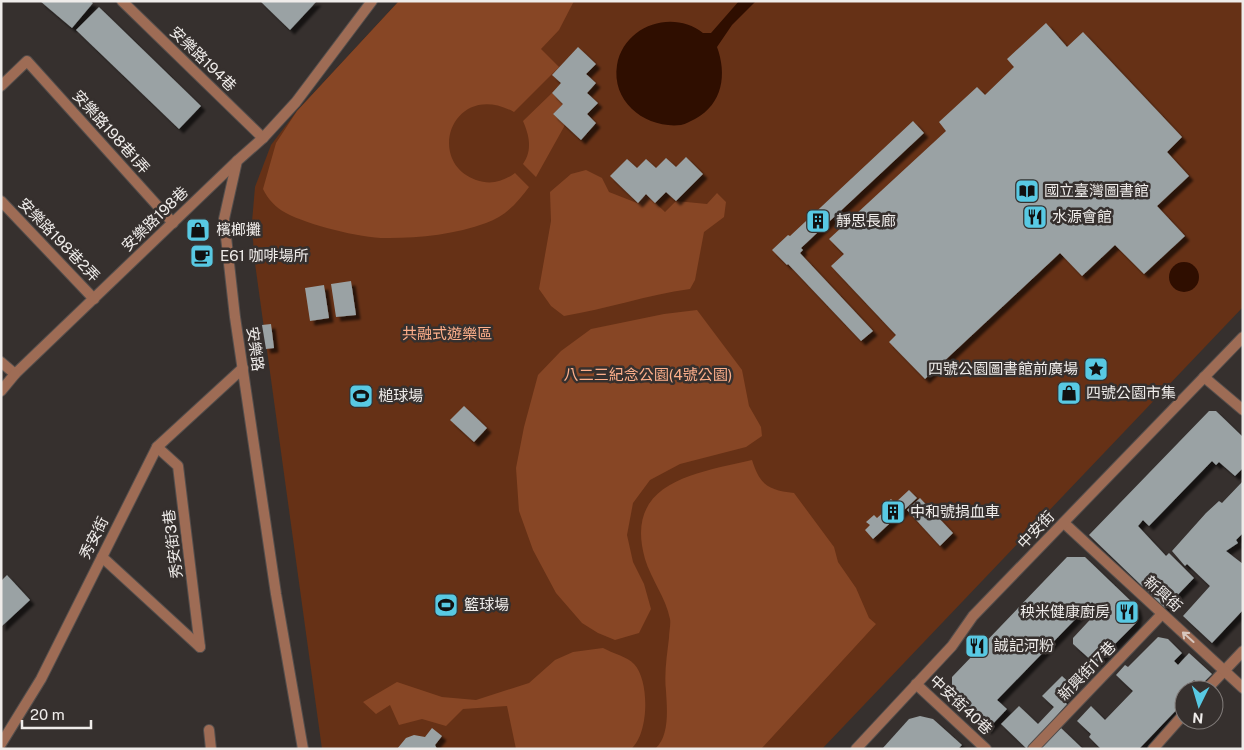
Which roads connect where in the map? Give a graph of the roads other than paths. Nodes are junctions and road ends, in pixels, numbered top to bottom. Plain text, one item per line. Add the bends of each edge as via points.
1 (122, 1) edge
2 (138, 1) edge
3 (372, 1) edge
4 (130, 10) junction
5 (1, 86) edge
6 (263, 138) junction
7 (237, 162) junction
8 (1, 201) edge
9 (173, 223) junction
10 (94, 299) junction
11 (1243, 337) edge
12 (1, 362) edge
13 (243, 368) junction
14 (15, 374) junction
15 (1204, 377) junction
16 (1, 391) edge
17 (1243, 410) edge
18 (157, 447) junction
19 (1064, 524) junction
20 (102, 557) junction
21 (1162, 614) junction
22 (1243, 651) edge
23 (1224, 670) junction
24 (1215, 680) edge
25 (916, 684) junction
26 (1243, 688) edge
27 (1174, 725) edge
28 (209, 730) dead end
29 (1, 744) edge
30 (211, 749) edge
31 (303, 749) edge
32 (856, 749) edge
33 (986, 749) edge
34 (1033, 749) edge
35 (1153, 749) edge

1 - 4 street, 安樂路194巷
2 - 4 street
3 - 6 street via 296,102
4 - 6 street, 安樂路194巷
5 - 9 street, 安樂路198巷1弄 via 27,61
6 - 7 street
7 - 9 street, 安樂路198巷
7 - 13 street, 安樂路 via 224,218
8 - 10 street, 安樂路198巷2弄
9 - 10 street, 安樂路198巷
10 - 14 street, 安樂路198巷
11 - 15 street, 中安街
12 - 14 street
13 - 18 street, 秀安街
13 - 31 street, 安樂路 via 276,594
14 - 16 street, 安樂路198巷
15 - 17 street
15 - 19 street, 中安街
18 - 20 street, 秀安街
18 - 20 street, 秀安街3巷 via 178,466 200,647
19 - 21 street, 新興街
19 - 25 street, 中安街 via 973,616 952,646
20 - 29 street, 秀安街 via 41,679
23 -> 21 street, 新興街
21 - 34 street, 新興街17巷
22 - 23 street
23 - 24 street
23 - 26 street, 新興街
25 - 32 street, 中安街
25 - 33 street, 中安街40巷
27 - 35 street
28 - 30 street

